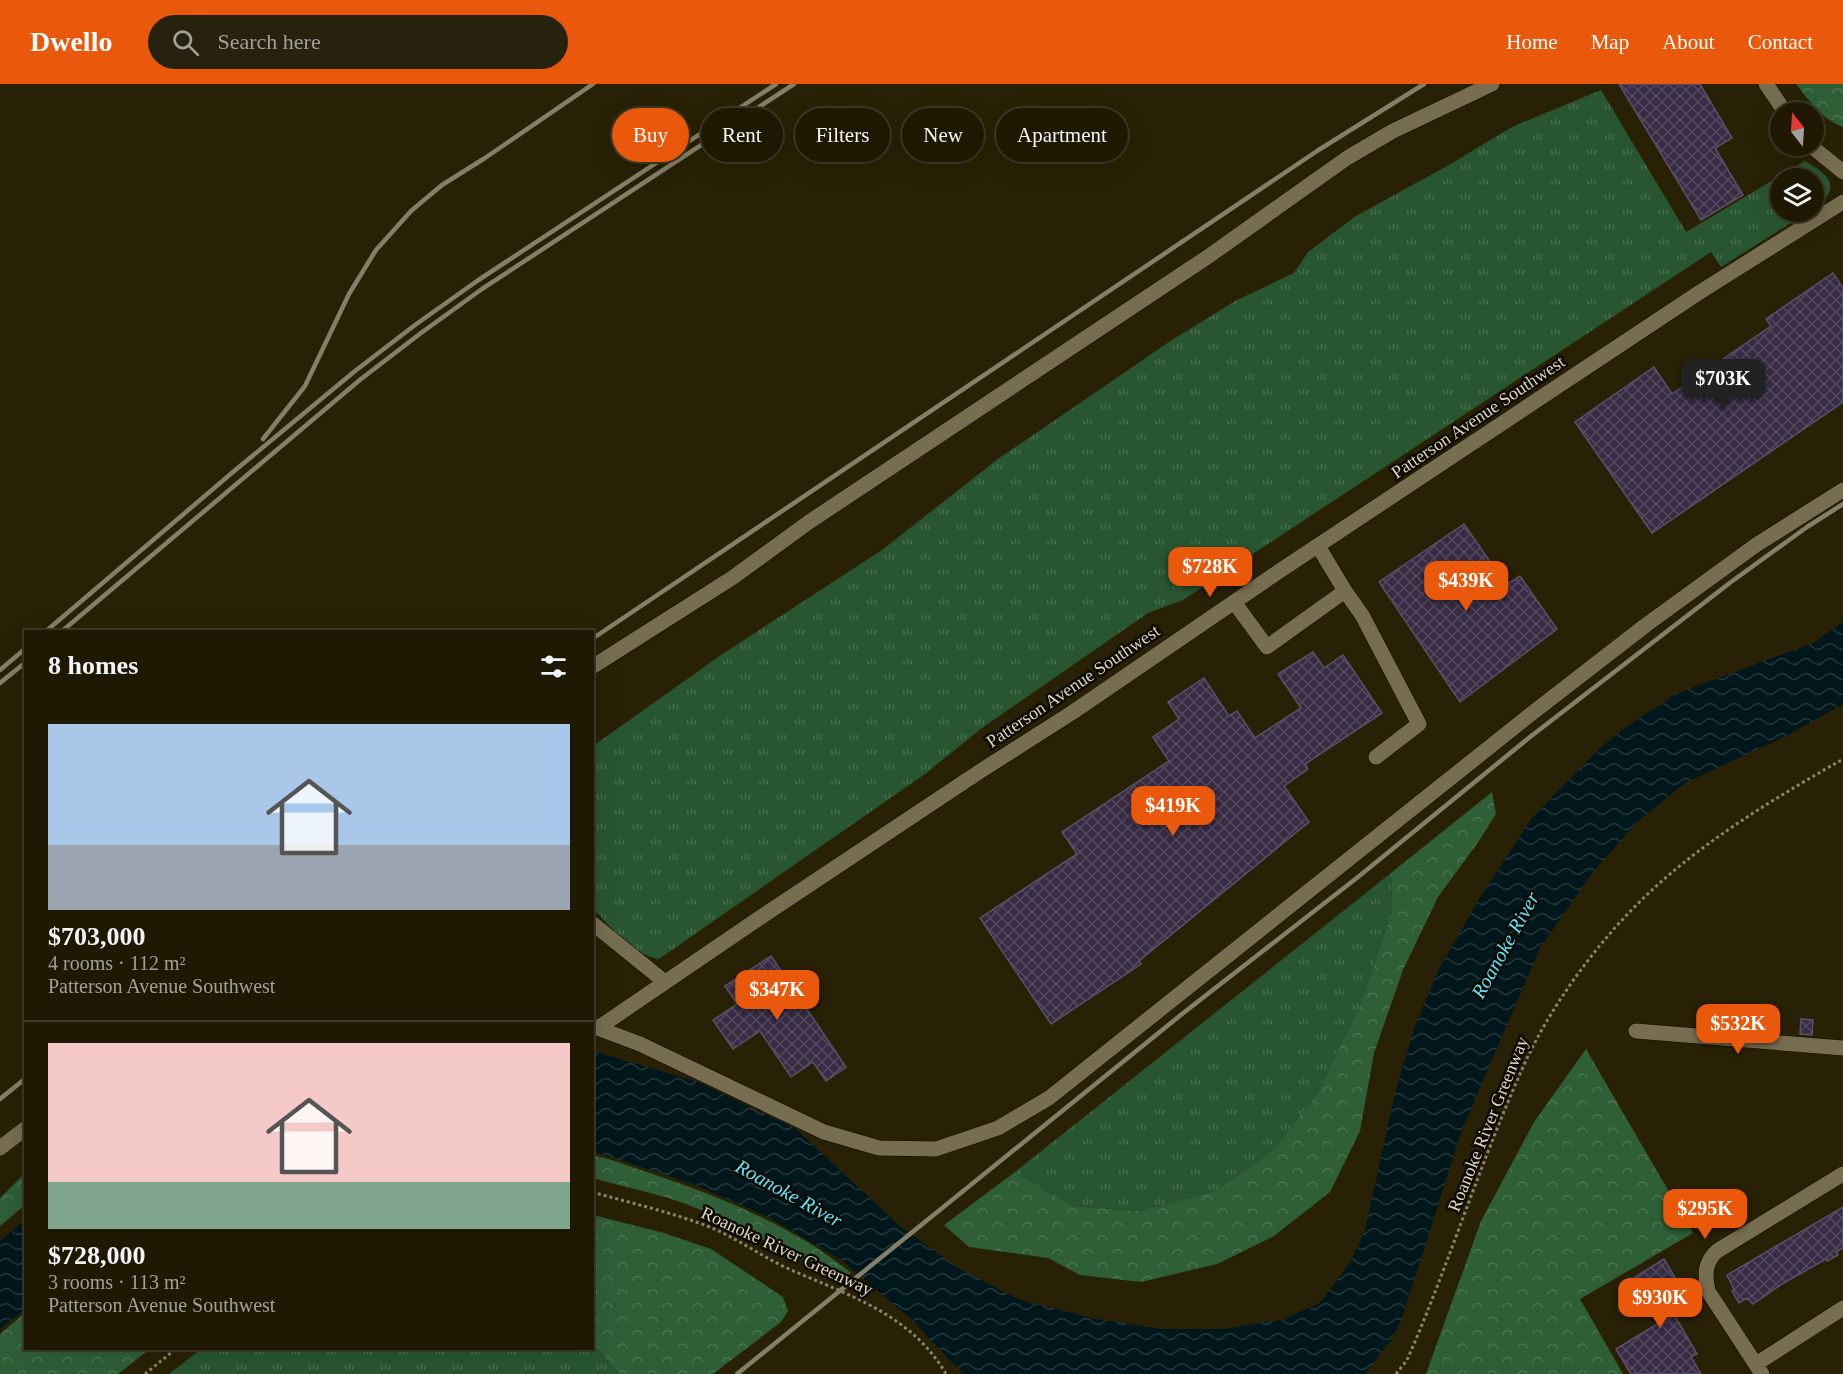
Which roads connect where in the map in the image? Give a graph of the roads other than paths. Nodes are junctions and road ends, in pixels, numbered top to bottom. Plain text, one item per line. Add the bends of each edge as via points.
1 (1492, 84) edge
2 (1766, 84) edge
3 (1778, 102) edge
4 (1823, 156) edge
5 (1843, 172) edge
6 (1843, 202) edge
7 (1843, 490) edge
8 (1318, 546) junction
9 (1345, 591) junction
10 (1234, 602) junction
11 (594, 666) edge
12 (1376, 757) dead end
13 (594, 925) edge
14 (665, 982) junction
15 (595, 1027) edge
16 (1636, 1030) dead end
17 (1843, 1048) edge
18 (24, 1130) edge
19 (0, 1148) edge
20 (1843, 1174) edge
21 (1843, 1308) edge
22 (1759, 1369) edge

1 - 11 street via 1393,131 1347,158 1206,258 809,522 732,578
2 - 3 street
4 - 5 street
6 - 8 street, Patterson Avenue Southwest via 1700,292
7 - 15 street via 1756,545 1646,625 1049,1098 998,1128 936,1149 879,1148 824,1132 640,1044
8 - 9 street
8 - 10 street, Patterson Avenue Southwest
9 - 10 street via 1267,647
9 - 12 street via 1362,615 1419,724
10 - 14 street, Patterson Avenue Southwest
13 - 14 street
14 - 15 street, Patterson Avenue Southwest
16 - 17 street
18 - 19 street
20 - 22 street via 1717,1251 1707,1265 1708,1292
21 - 22 street

